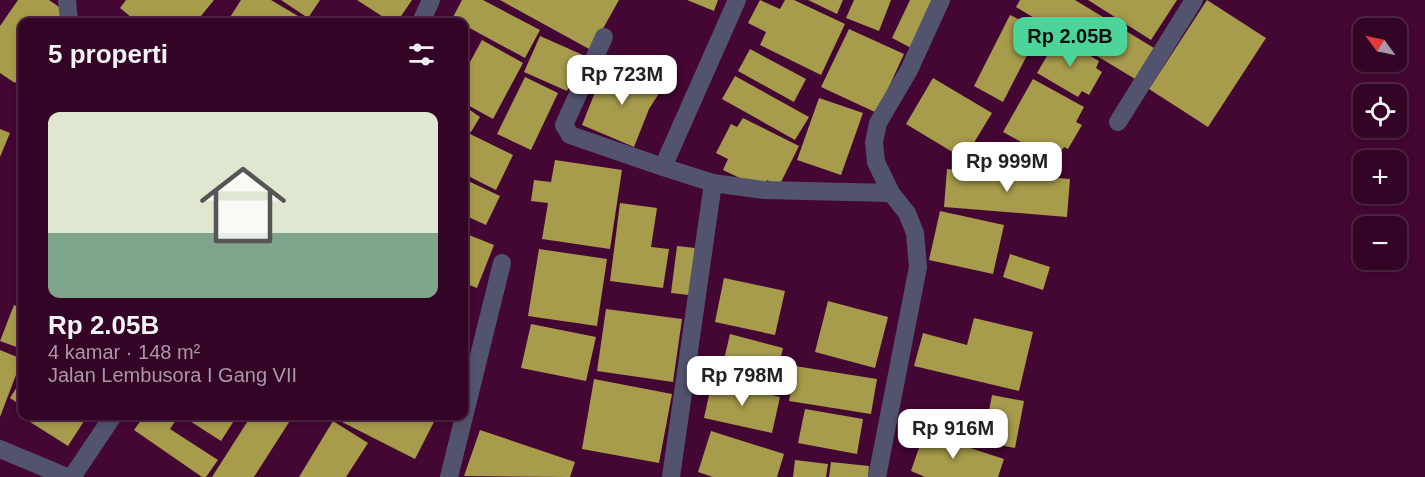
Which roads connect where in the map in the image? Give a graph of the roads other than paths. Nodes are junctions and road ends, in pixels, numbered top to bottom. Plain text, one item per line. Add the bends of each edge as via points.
1 (67, 0) edge
2 (431, 0) edge
3 (737, 0) edge
4 (941, 0) edge
5 (1194, 0) edge
6 (69, 18) edge
7 (423, 18) edge
8 (604, 37) dead end
9 (1118, 122) dead end
10 (663, 167) junction
11 (713, 183) junction
12 (891, 193) junction
13 (502, 263) dead end
14 (468, 400) edge
15 (110, 420) edge
16 (463, 420) edge
17 (0, 449) edge
18 (67, 477) edge
19 (72, 477) edge
20 (449, 477) edge
21 (671, 477) edge
22 (877, 477) edge

1 - 6 street
2 - 7 street
3 - 10 street
4 - 12 street via 909,70 878,123 874,142 876,162
5 - 9 street
8 - 10 street via 564,125 570,135
10 - 11 street
11 - 12 street via 764,190
11 - 21 street
12 - 22 street via 915,233 918,267
13 - 14 street
15 - 19 street
16 - 20 street
17 - 18 street

